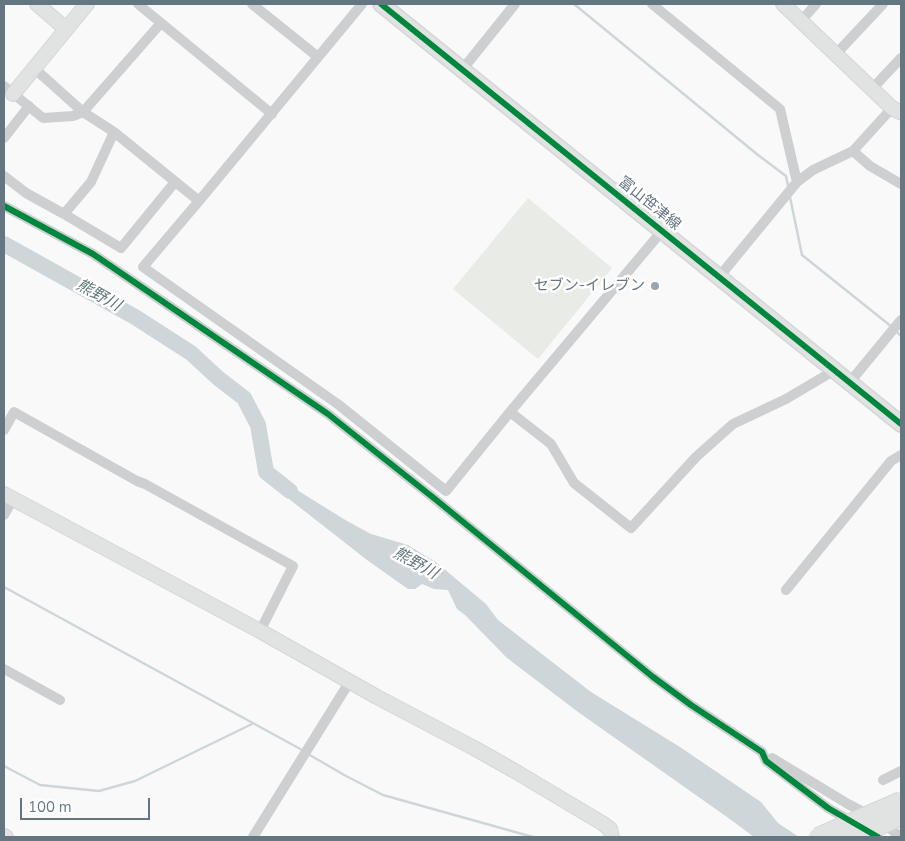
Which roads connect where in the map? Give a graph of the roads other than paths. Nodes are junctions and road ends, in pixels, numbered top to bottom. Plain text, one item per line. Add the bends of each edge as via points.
1 (37, 4) edge
2 (87, 4) edge
3 (138, 4) edge
4 (252, 4) edge
5 (362, 4) edge
6 (381, 4) edge
7 (515, 4) edge
8 (652, 4) edge
9 (782, 4) edge
10 (816, 4) edge
11 (883, 4) edge
12 (800, 21) junction
13 (161, 23) junction
14 (66, 29) junction
15 (836, 54) junction
16 (318, 57) junction
17 (901, 58) edge
18 (34, 68) junction
19 (462, 70) junction
20 (872, 89) junction
21 (8, 90) edge
22 (29, 106) junction
23 (897, 110) edge
24 (83, 112) junction
25 (272, 114) junction
26 (114, 132) junction
27 (4, 138) edge
28 (853, 151) junction
29 (4, 176) edge
30 (175, 182) junction
31 (797, 182) junction
32 (901, 184) edge
33 (199, 202) junction
34 (4, 206) edge
35 (64, 214) junction
36 (662, 231) junction
37 (720, 278) junction
38 (901, 320) edge
39 (835, 370) junction
40 (850, 382) junction
41 (510, 412) junction
42 (901, 424) edge
43 (4, 430) edge
44 (901, 455) edge
45 (8, 497) edge
46 (4, 515) edge
47 (786, 590) dead end
48 (260, 631) junction
49 (4, 668) edge
50 (350, 681) junction
51 (60, 700) dead end
52 (762, 752) junction
53 (901, 771) edge
54 (883, 780) dead end
55 (901, 801) edge
56 (901, 816) edge
57 (253, 837) edge
58 (612, 837) edge
59 (818, 837) edge
60 (854, 837) edge
61 (878, 837) edge
62 (901, 837) edge

1 - 14 street
2 - 14 street
3 - 13 street
4 - 16 street
5 - 16 street
6 - 19 main road, 富山笹津線
7 - 19 street
8 - 31 street via 780,109
9 - 12 street
10 - 12 street
11 - 15 street
12 - 15 street
13 - 24 street
13 - 25 street
14 - 18 street
15 - 20 street
16 - 25 street
17 - 20 street
18 - 21 street
18 - 24 street
19 - 36 main road, 富山笹津線
20 - 23 street
21 - 22 street
22 - 24 street via 43,118
22 - 27 street
23 - 28 street
24 - 26 street
25 - 33 street
26 - 30 street
26 - 35 street via 91,182
28 - 31 street via 813,170
28 - 32 street via 870,166
29 - 35 street via 26,193
30 - 33 street
30 - 35 street via 121,248
31 - 37 street
33 - 41 street via 143,267 339,406 446,491
34 - 52 street via 93,254 328,414 653,677
36 - 37 main road, 富山笹津線
36 - 41 street
37 - 39 main road, 富山笹津線
38 - 40 street
39 - 40 main road, 富山笹津線
39 - 41 street via 786,399 733,424 696,457 631,528 574,483 551,444
40 - 42 main road, 富山笹津線
43 - 48 street via 14,412 293,566
44 - 47 street via 891,461
45 - 46 street
45 - 48 street
48 - 50 street
49 - 51 street
50 - 57 street
50 - 58 street via 588,814 610,829
52 - 61 street via 766,761 828,808
52 - 62 street via 880,821
53 - 54 street
55 - 59 highway, bridge
56 - 60 highway, bridge

